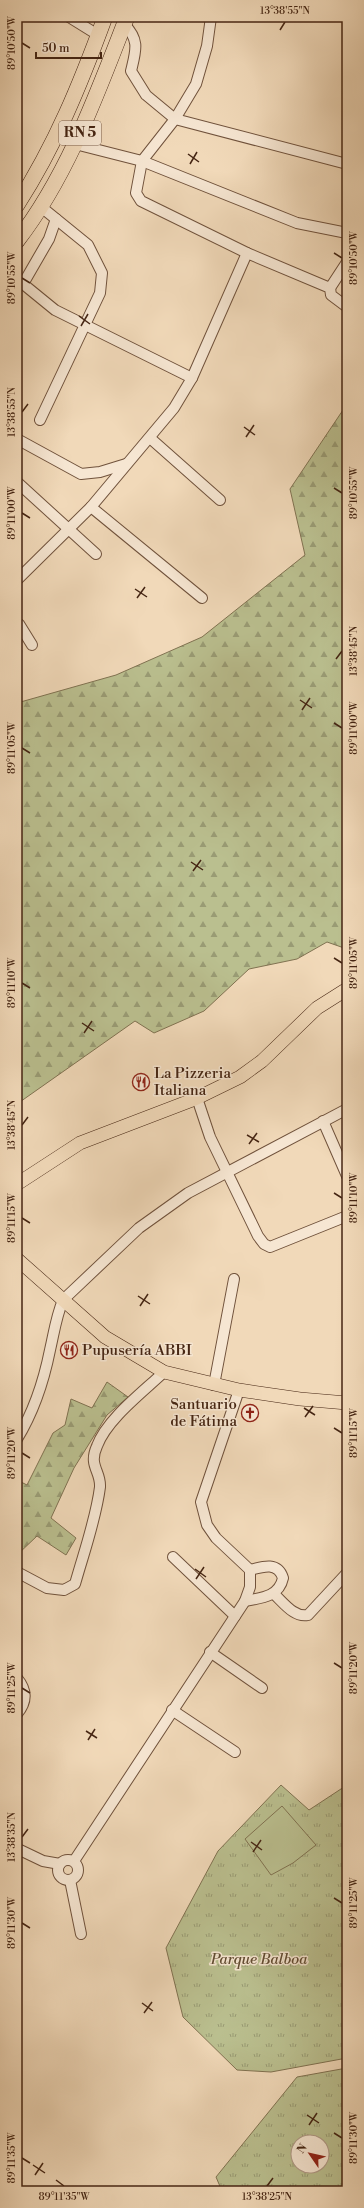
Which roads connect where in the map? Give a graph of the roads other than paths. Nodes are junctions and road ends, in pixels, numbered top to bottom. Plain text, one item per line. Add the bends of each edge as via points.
1 (69, 17) edge
2 (105, 17) edge
3 (211, 17) edge
4 (126, 20) edge
5 (98, 35) junction
6 (175, 119) junction
7 (75, 144) junction
8 (142, 161) junction
9 (347, 164) edge
10 (17, 205) edge
11 (40, 206) junction
12 (56, 219) junction
13 (347, 234) edge
14 (17, 241) edge
15 (247, 253) junction
16 (347, 262) edge
17 (20, 281) edge
18 (330, 288) junction
19 (347, 307) edge
20 (85, 324) junction
21 (192, 378) junction
22 (40, 420) dead end
23 (150, 438) junction
24 (17, 439) edge
25 (126, 464) junction
26 (17, 482) edge
27 (220, 500) dead end
28 (91, 507) junction
29 (70, 530) junction
30 (96, 554) dead end
31 (17, 580) edge
32 (202, 598) dead end
33 (18, 622) edge
34 (32, 645) dead end
35 (347, 989) edge
36 (197, 1098) junction
37 (347, 1109) edge
38 (323, 1121) junction
39 (227, 1172) junction
40 (347, 1176) edge
41 (17, 1184) edge
42 (347, 1216) edge
43 (17, 1259) edge
44 (234, 1279) dead end
45 (64, 1300) junction
46 (164, 1372) junction
47 (214, 1385) junction
48 (239, 1390) junction
49 (347, 1403) edge
50 (17, 1439) edge
51 (173, 1557) dead end
52 (250, 1570) junction
53 (17, 1572) edge
54 (347, 1573) edge
55 (274, 1594) junction
56 (245, 1601) junction
57 (235, 1616) junction
58 (210, 1652) junction
59 (17, 1678) edge
60 (262, 1688) dead end
61 (172, 1710) junction
62 (17, 1714) edge
63 (234, 1752) dead end
64 (20, 1850) dead end
65 (74, 1861) junction
66 (60, 1864) junction
67 (70, 1880) junction
68 (81, 1934) dead end

1 - 5 street
2 - 5 highway, RN 5
3 - 6 street via 207,46 196,84
4 - 6 street via 136,43 131,71 146,95
4 - 7 highway, RN 5
5 - 10 highway, RN 5 via 51,149
6 - 8 street
6 - 9 street
7 - 8 street
7 - 11 highway, RN 5
8 - 13 street via 297,223
8 - 15 street via 136,192 141,201
11 - 12 street
11 - 14 highway, RN 5
12 - 17 street via 49,239
12 - 20 street via 88,245 102,273 100,293
15 - 18 street
15 - 21 street
16 - 18 street
17 - 20 street via 56,310
18 - 19 street via 331,295
20 - 21 street
20 - 22 street
21 - 23 street via 174,408
23 - 25 street
23 - 27 street
24 - 25 street via 81,474
25 - 28 street
26 - 29 street
28 - 29 street
28 - 32 street
29 - 30 street
29 - 31 street
33 - 34 street
35 - 36 main road via 317,1008 256,1066
36 - 39 street via 210,1137
36 - 41 main road via 80,1144
37 - 38 street
38 - 39 street
38 - 40 street
39 - 42 street via 258,1236 270,1247
39 - 45 street via 188,1193 139,1228
43 - 45 main road
44 - 47 street
45 - 46 main road via 105,1337
45 - 50 street via 57,1315 50,1351 36,1395 26,1424
46 - 47 main road
46 - 53 street via 114,1420 97,1445 92,1460 100,1485 75,1584 64,1590 47,1588
47 - 48 main road
48 - 49 main road
48 - 52 street via 201,1502 206,1525
51 - 57 street
52 - 55 street via 266,1566 275,1567 281,1572 282,1583
52 - 56 street via 250,1587
54 - 55 street via 308,1615 294,1613
55 - 56 street
56 - 57 street
57 - 58 street
58 - 60 street
58 - 61 street
59 - 62 street via 23,1685 25,1695 22,1708
61 - 63 street
61 - 65 street
64 - 66 street via 43,1861
65 - 66 street via 66,1860
65 - 67 street via 77,1865 77,1874
66 - 67 street via 58,1868 61,1877
67 - 68 street

